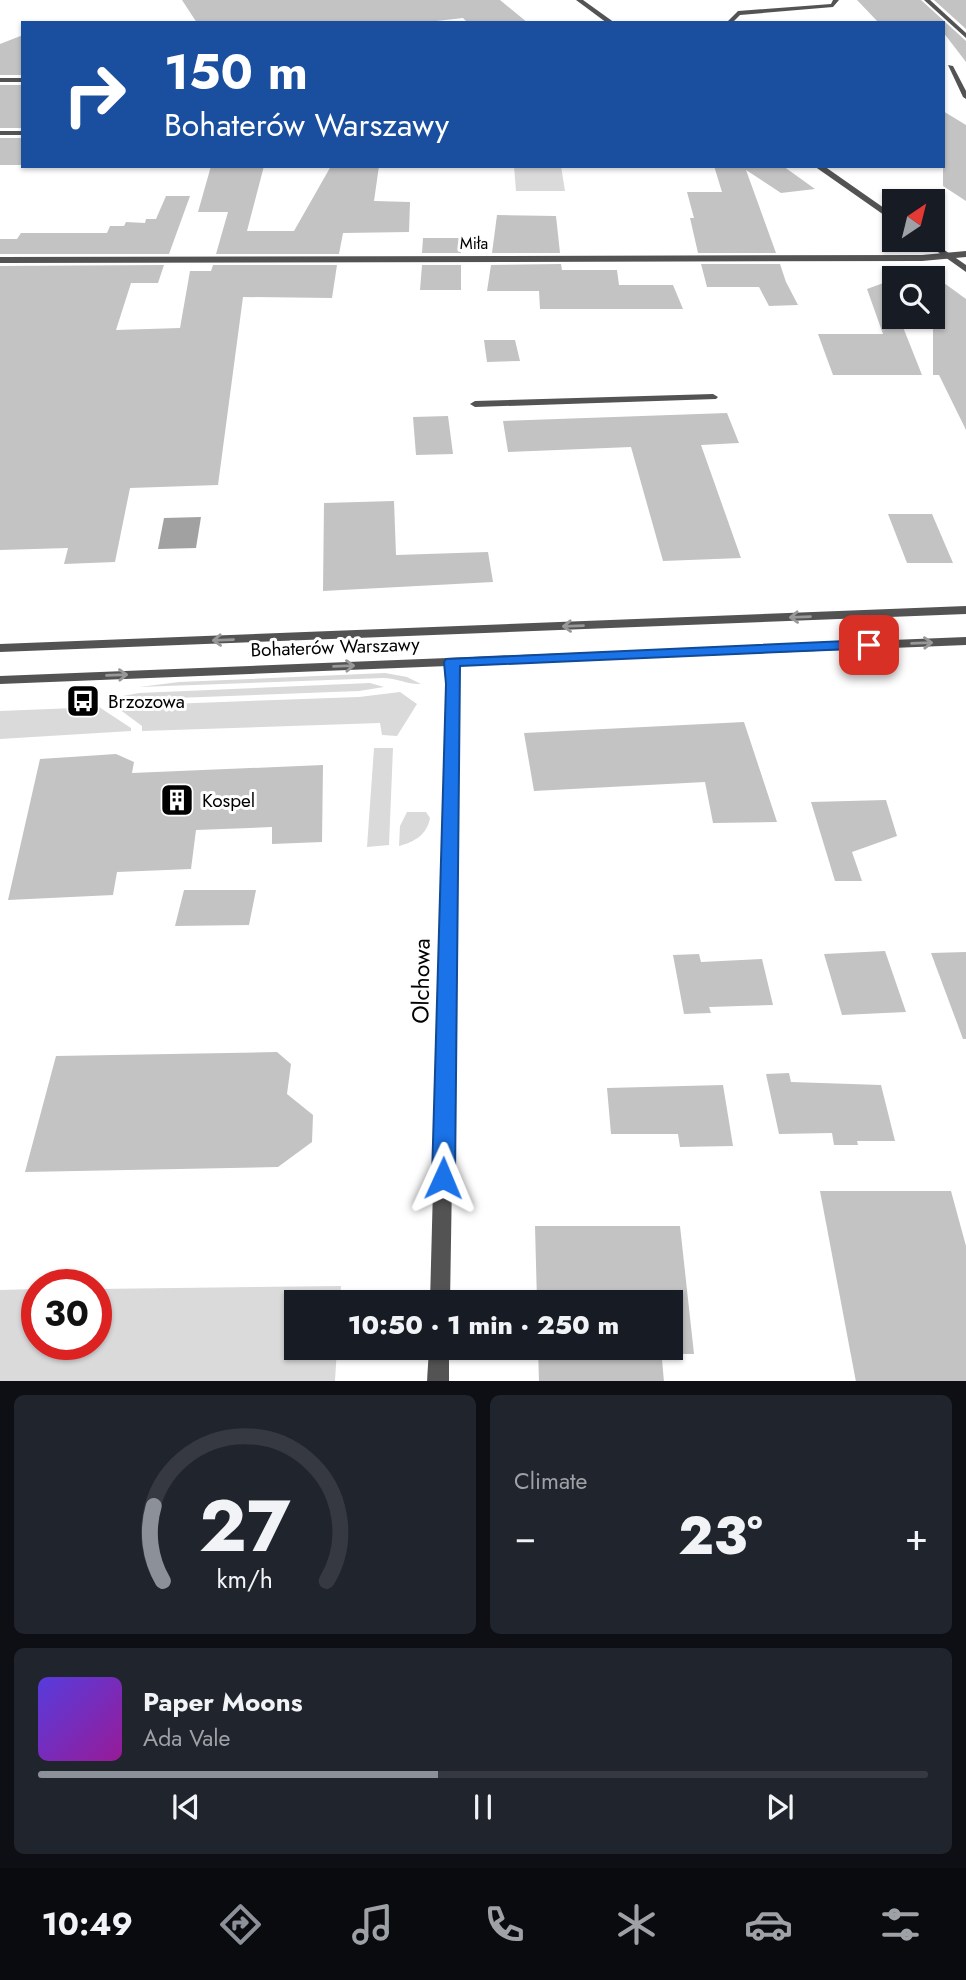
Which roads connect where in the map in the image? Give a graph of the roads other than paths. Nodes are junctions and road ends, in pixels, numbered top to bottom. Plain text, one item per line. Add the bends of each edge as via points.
1 (579, 0) edge
2 (836, 0) edge
3 (927, 0) edge
4 (609, 21) edge
5 (731, 21) edge
6 (966, 36) edge
7 (950, 66) edge
8 (0, 80) edge
9 (21, 80) edge
10 (966, 97) edge
11 (0, 133) edge
12 (21, 133) edge
13 (821, 168) edge
14 (882, 211) edge
15 (942, 252) edge
16 (966, 254) edge
17 (948, 256) junction
18 (0, 260) edge
19 (966, 269) edge
20 (713, 397) dead end
21 (475, 404) dead end
22 (966, 610) edge
23 (966, 641) edge
24 (0, 648) edge
25 (452, 662) junction
26 (0, 680) edge
27 (440, 1290) edge
28 (439, 1360) edge
29 (438, 1381) edge

1 - 4 street
2 - 5 lane via 833,5 737,13
3 - 6 lane
7 - 10 lane
8 - 9 street
11 - 12 street
13 - 14 street
15 - 17 street
16 - 17 street, Miła
17 - 18 street, Miła
17 - 19 street
20 - 21 lane
22 -> 24 street, Bohaterów Warszawy
25 -> 23 street, Bohaterów Warszawy
26 -> 25 street, Bohaterów Warszawy
25 - 27 street, Olchowa
28 - 29 street

